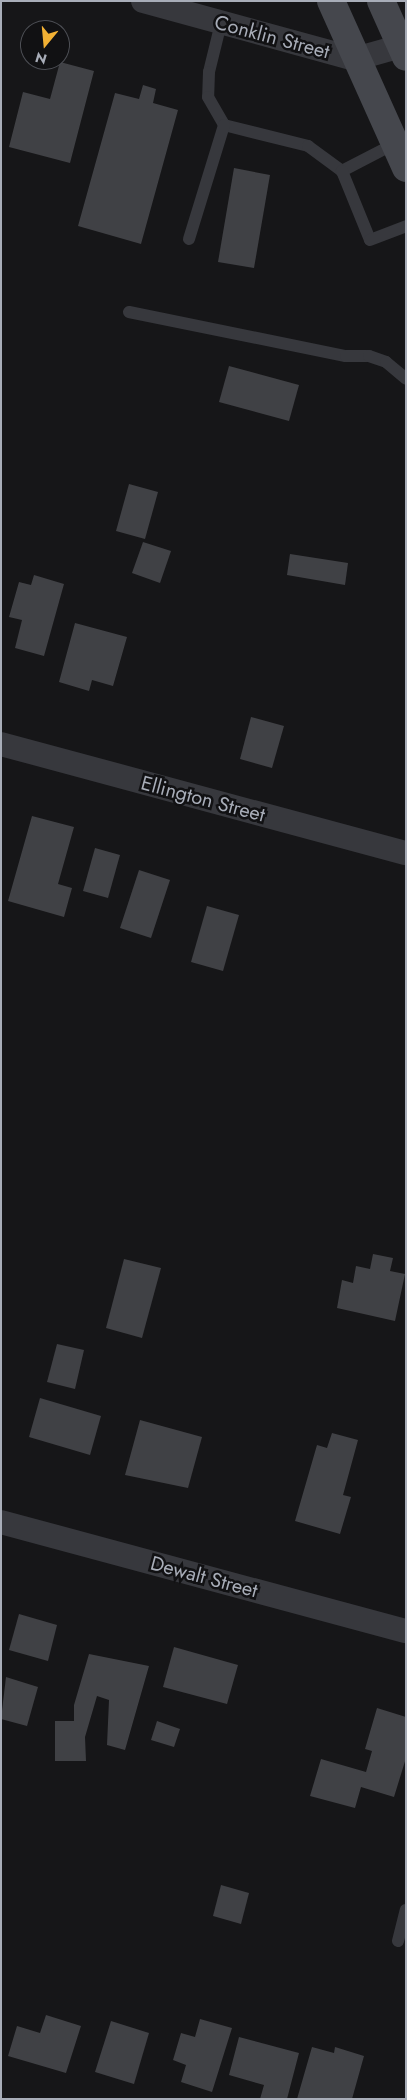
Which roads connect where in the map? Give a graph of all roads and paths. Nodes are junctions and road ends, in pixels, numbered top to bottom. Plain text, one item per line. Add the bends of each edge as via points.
1 (143, 1) edge
2 (331, 1) edge
3 (382, 1) edge
4 (221, 23) junction
5 (403, 51) edge
6 (355, 59) junction
7 (224, 125) junction
8 (394, 144) junction
9 (406, 168) edge
10 (342, 171) junction
11 (406, 226) edge
12 (189, 239) dead end
13 (129, 312) dead end
14 (406, 379) edge
15 (1, 744) edge
16 (406, 853) edge
17 (1, 1522) edge
18 (406, 1631) edge
19 (406, 1910) edge
20 (398, 1940) dead end

1 - 4 street, Conklin Street
2 - 6 main road
3 - 5 main road
4 - 6 street, Conklin Street
4 - 7 lane via 208,97
5 - 6 street, Conklin Street
6 - 8 main road
7 - 10 lane via 308,146
7 - 12 lane
8 - 9 main road
8 - 10 lane
10 - 11 lane via 370,240
13 - 14 lane via 346,356 369,356 386,362
15 - 16 street, Ellington Street
17 - 18 street, Dewalt Street
19 - 20 lane

